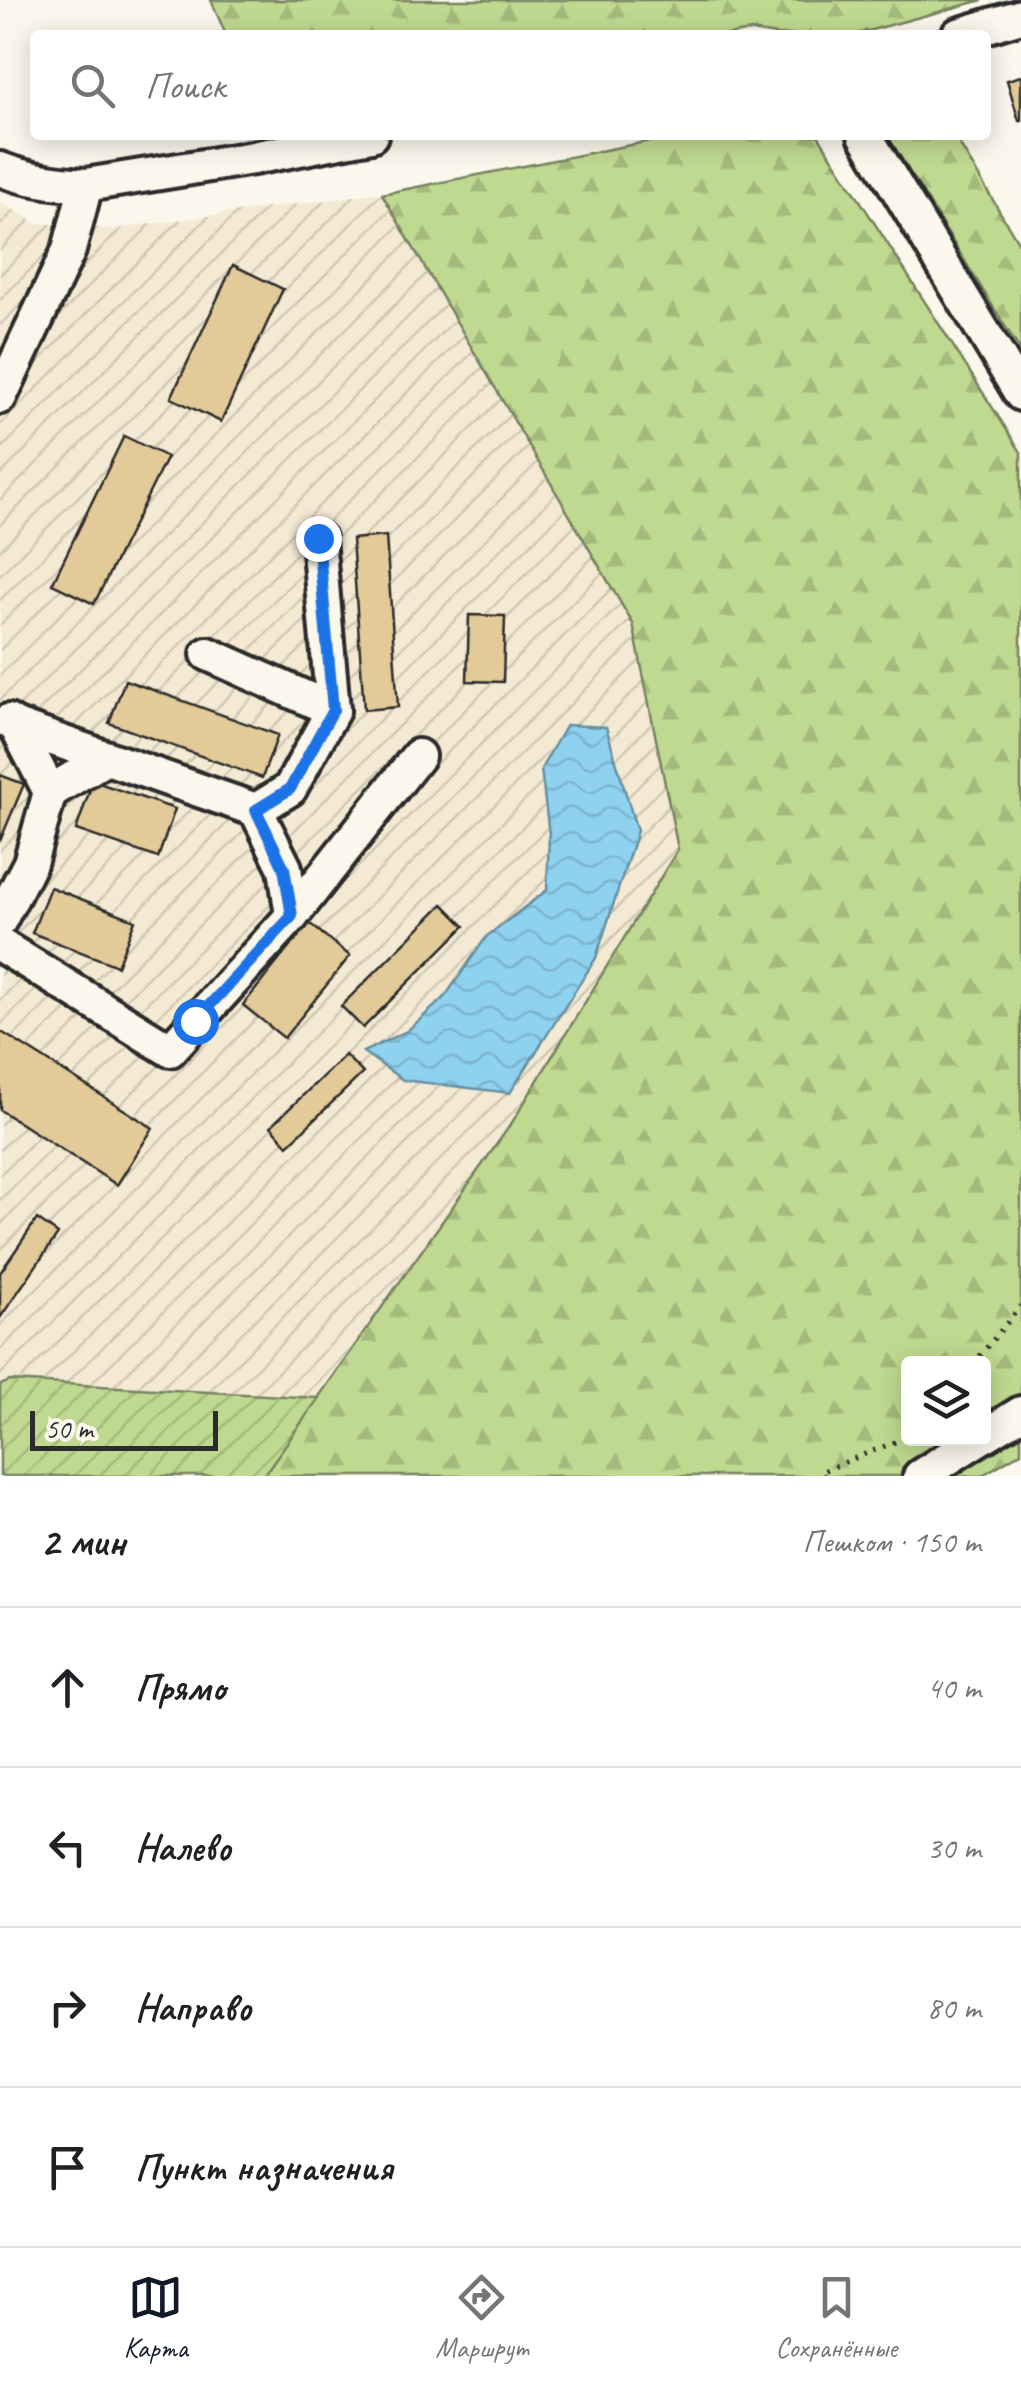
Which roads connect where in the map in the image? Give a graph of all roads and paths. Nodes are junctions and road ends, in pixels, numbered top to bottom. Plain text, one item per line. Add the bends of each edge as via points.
1 (1021, 16) edge
2 (975, 30) edge
3 (345, 140) edge
4 (868, 140) edge
5 (0, 169) edge
6 (86, 184) junction
7 (1021, 394) edge
8 (0, 397) edge
9 (318, 538) dead end
10 (208, 654) dead end
11 (333, 710) junction
12 (8, 721) edge
13 (418, 756) dead end
14 (106, 758) junction
15 (50, 792) junction
16 (256, 810) junction
17 (292, 916) junction
18 (0, 920) edge
19 (0, 944) edge
20 (1021, 1306) edge
21 (980, 1356) edge
22 (1021, 1413) edge
23 (991, 1431) edge
24 (901, 1440) edge
25 (968, 1446) edge
26 (824, 1476) edge
27 (920, 1476) edge

1 - 2 street
3 - 6 street
4 - 7 street
5 - 6 street
6 - 8 street via 69,250
9 - 11 street
10 - 11 street
11 - 16 street via 290,789
12 - 14 street
12 - 15 street
13 - 17 street
14 - 15 street
14 - 16 street
15 - 18 street via 30,863
16 - 17 street via 284,868
17 - 19 street via 170,1050
20 - 21 path
22 - 23 street
24 - 26 path via 820,1472
25 - 27 street

